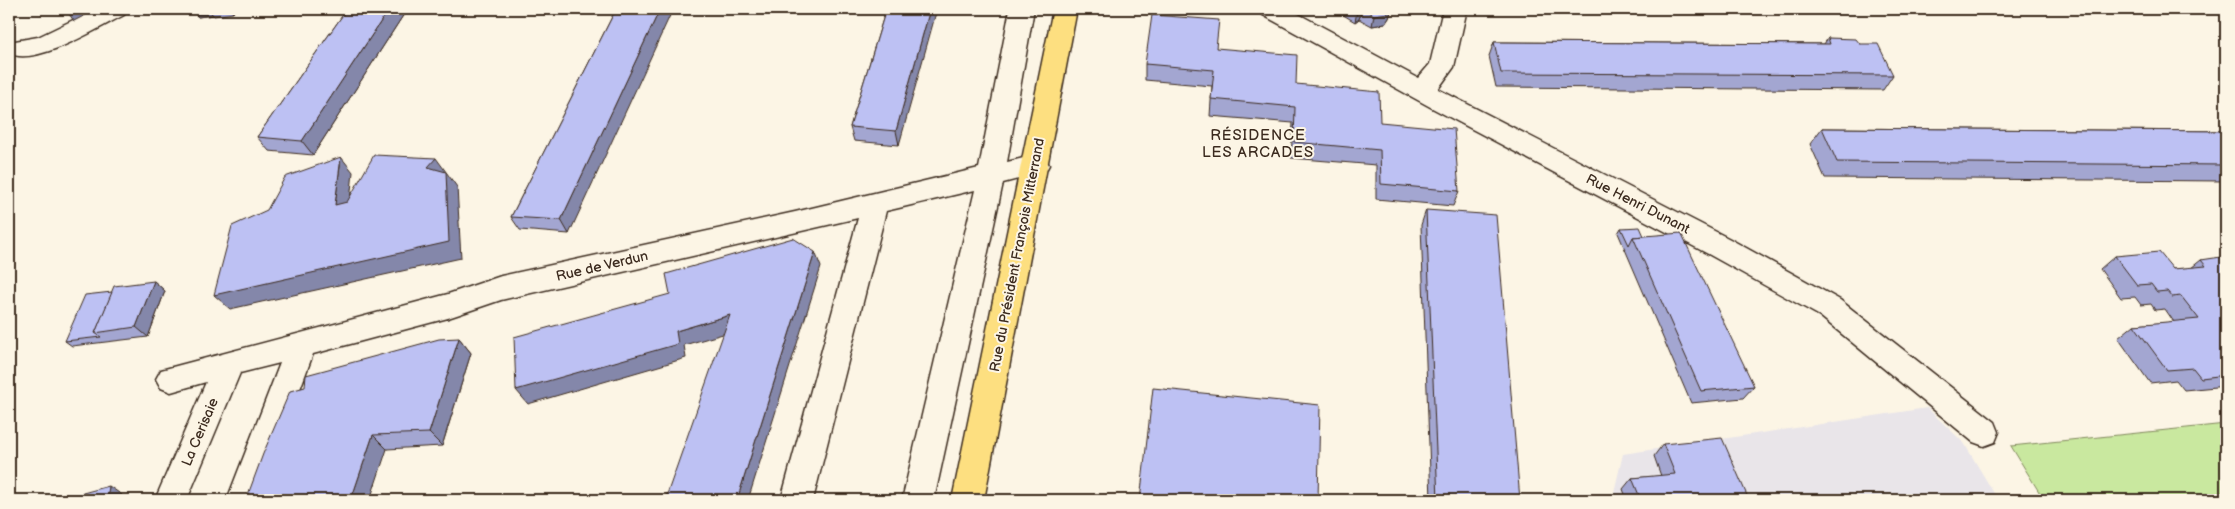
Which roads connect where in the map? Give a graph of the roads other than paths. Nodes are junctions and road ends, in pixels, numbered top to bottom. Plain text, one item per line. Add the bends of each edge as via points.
1 (116, 9) edge
2 (1022, 9) edge
3 (1066, 9) edge
4 (1271, 9) edge
5 (1455, 9) edge
6 (18, 48) dead end
7 (1422, 91) junction
8 (1036, 165) junction
9 (991, 176) junction
10 (875, 204) junction
11 (302, 344) junction
12 (229, 364) junction
13 (171, 379) dead end
14 (1984, 432) dead end
15 (170, 500) edge
16 (243, 500) edge
17 (797, 500) edge
18 (918, 500) edge
19 (968, 500) edge

1 - 6 street via 42,45
2 - 9 street
3 - 8 main road, Rue du Président François Mitterrand
4 - 7 street, Rue Henri Dunant
5 - 7 street via 1442,67
7 - 14 street, Rue Henri Dunant via 1830,308
8 - 9 street, Rue de Verdun
8 - 19 main road, Rue du Président François Mitterrand
9 - 10 street, Rue de Verdun
9 - 18 street
10 - 11 street, Rue de Verdun via 501,288 448,306
10 - 17 street
11 - 12 street, Rue de Verdun
11 - 16 street
12 - 13 street, Rue de Verdun
12 - 15 street, La Cerisaie

